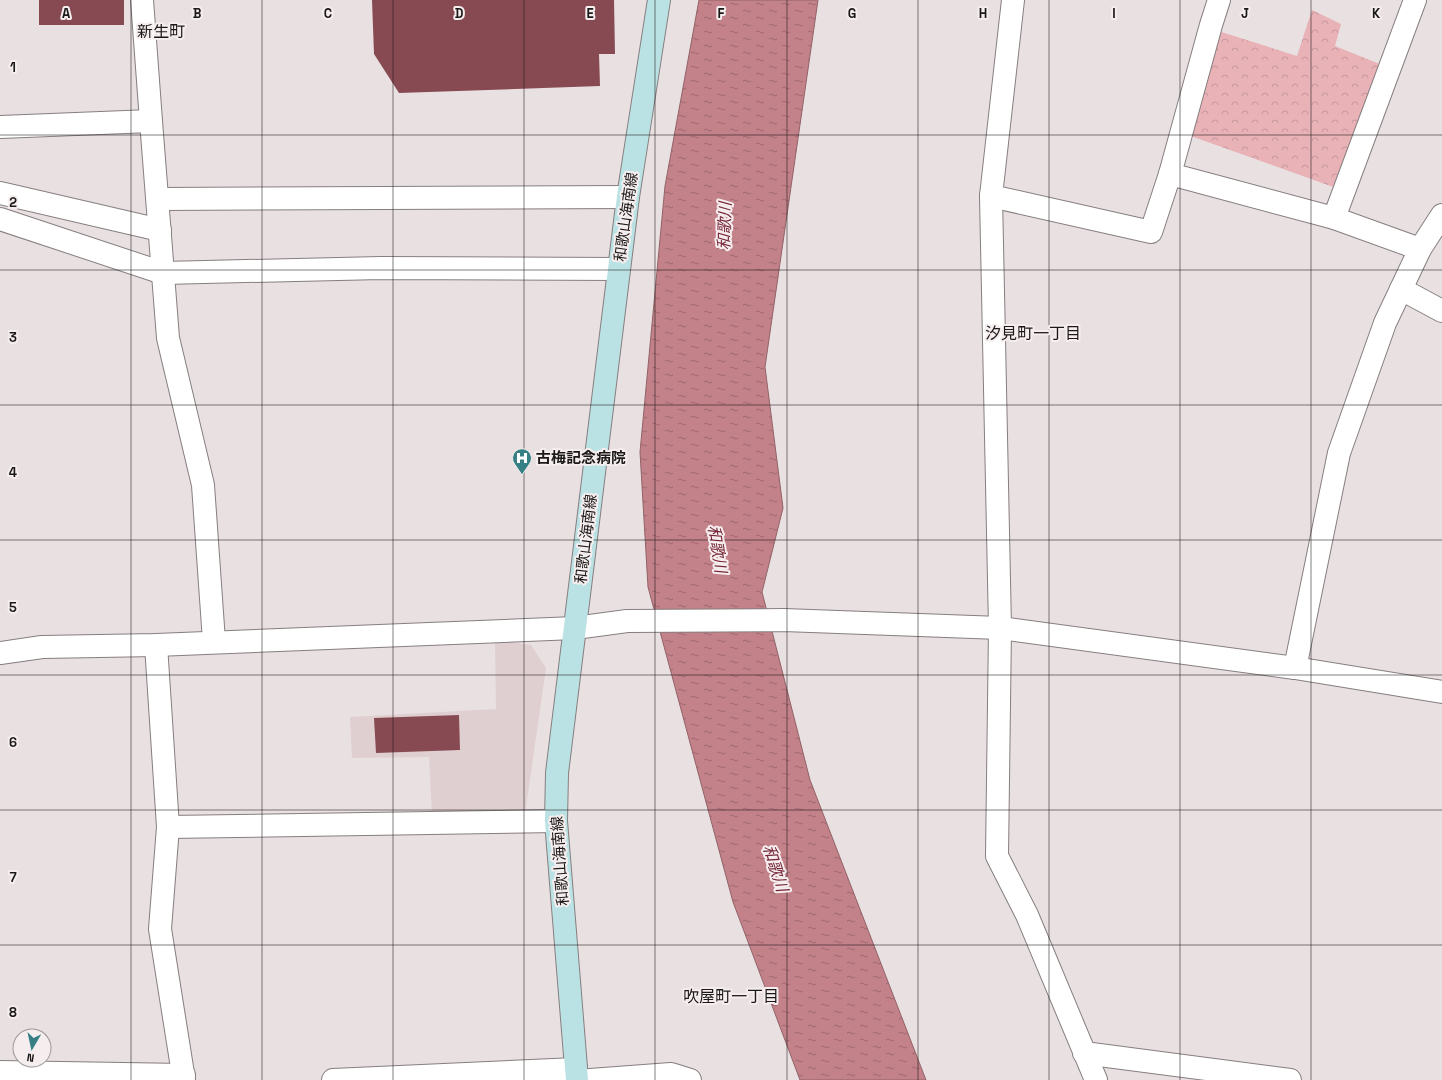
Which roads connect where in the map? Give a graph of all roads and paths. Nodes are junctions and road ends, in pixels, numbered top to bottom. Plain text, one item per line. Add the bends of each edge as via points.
1 (142, 0) edge
2 (659, 0) edge
3 (1013, 0) edge
4 (1219, 0) edge
5 (1415, 0) edge
6 (151, 121) junction
7 (0, 126) edge
8 (1170, 174) junction
9 (0, 193) edge
10 (991, 196) junction
11 (628, 197) junction
12 (158, 199) junction
13 (1442, 215) edge
14 (1334, 218) junction
15 (0, 219) edge
16 (160, 230) junction
17 (1420, 249) junction
18 (619, 270) junction
19 (163, 273) junction
20 (1401, 289) junction
21 (1442, 311) edge
22 (575, 628) junction
23 (1000, 628) junction
24 (214, 641) junction
25 (156, 645) junction
26 (0, 653) edge
27 (1295, 668) junction
28 (1442, 692) edge
29 (556, 821) junction
30 (168, 827) junction
31 (1084, 1053) junction
32 (0, 1072) edge
33 (581, 1076) edge
34 (184, 1077) edge
35 (333, 1080) edge
36 (690, 1080) edge
37 (1096, 1080) edge
38 (1290, 1080) edge

1 - 6 street
2 - 11 main road, 和歌山海南線
3 - 10 street
4 - 8 street
5 - 14 street
6 - 7 street
6 - 12 street
8 - 10 street via 1152,232
8 - 14 street
9 - 16 street
10 - 23 street
11 - 12 street
11 - 18 main road, 和歌山海南線
12 - 16 street
13 - 17 street
14 - 17 street
15 - 19 street
16 - 19 street
17 - 20 street
18 - 19 street via 381,268
18 - 22 main road, 和歌山海南線
19 - 24 street via 168,338 203,485
20 - 21 street
20 - 27 street via 1385,323 1339,453
22 - 23 street via 627,621 784,620
22 - 24 street
22 - 29 main road, 和歌山海南線 via 557,773
23 - 27 street
23 - 31 street via 997,856 1027,915
24 - 25 street
25 - 26 street via 42,647
25 - 30 street
27 - 28 street
29 - 30 street
29 - 33 main road, 和歌山海南線
30 - 34 street via 160,929
31 - 37 street
31 - 38 street
32 - 34 street
33 - 35 street
33 - 36 street via 671,1074

